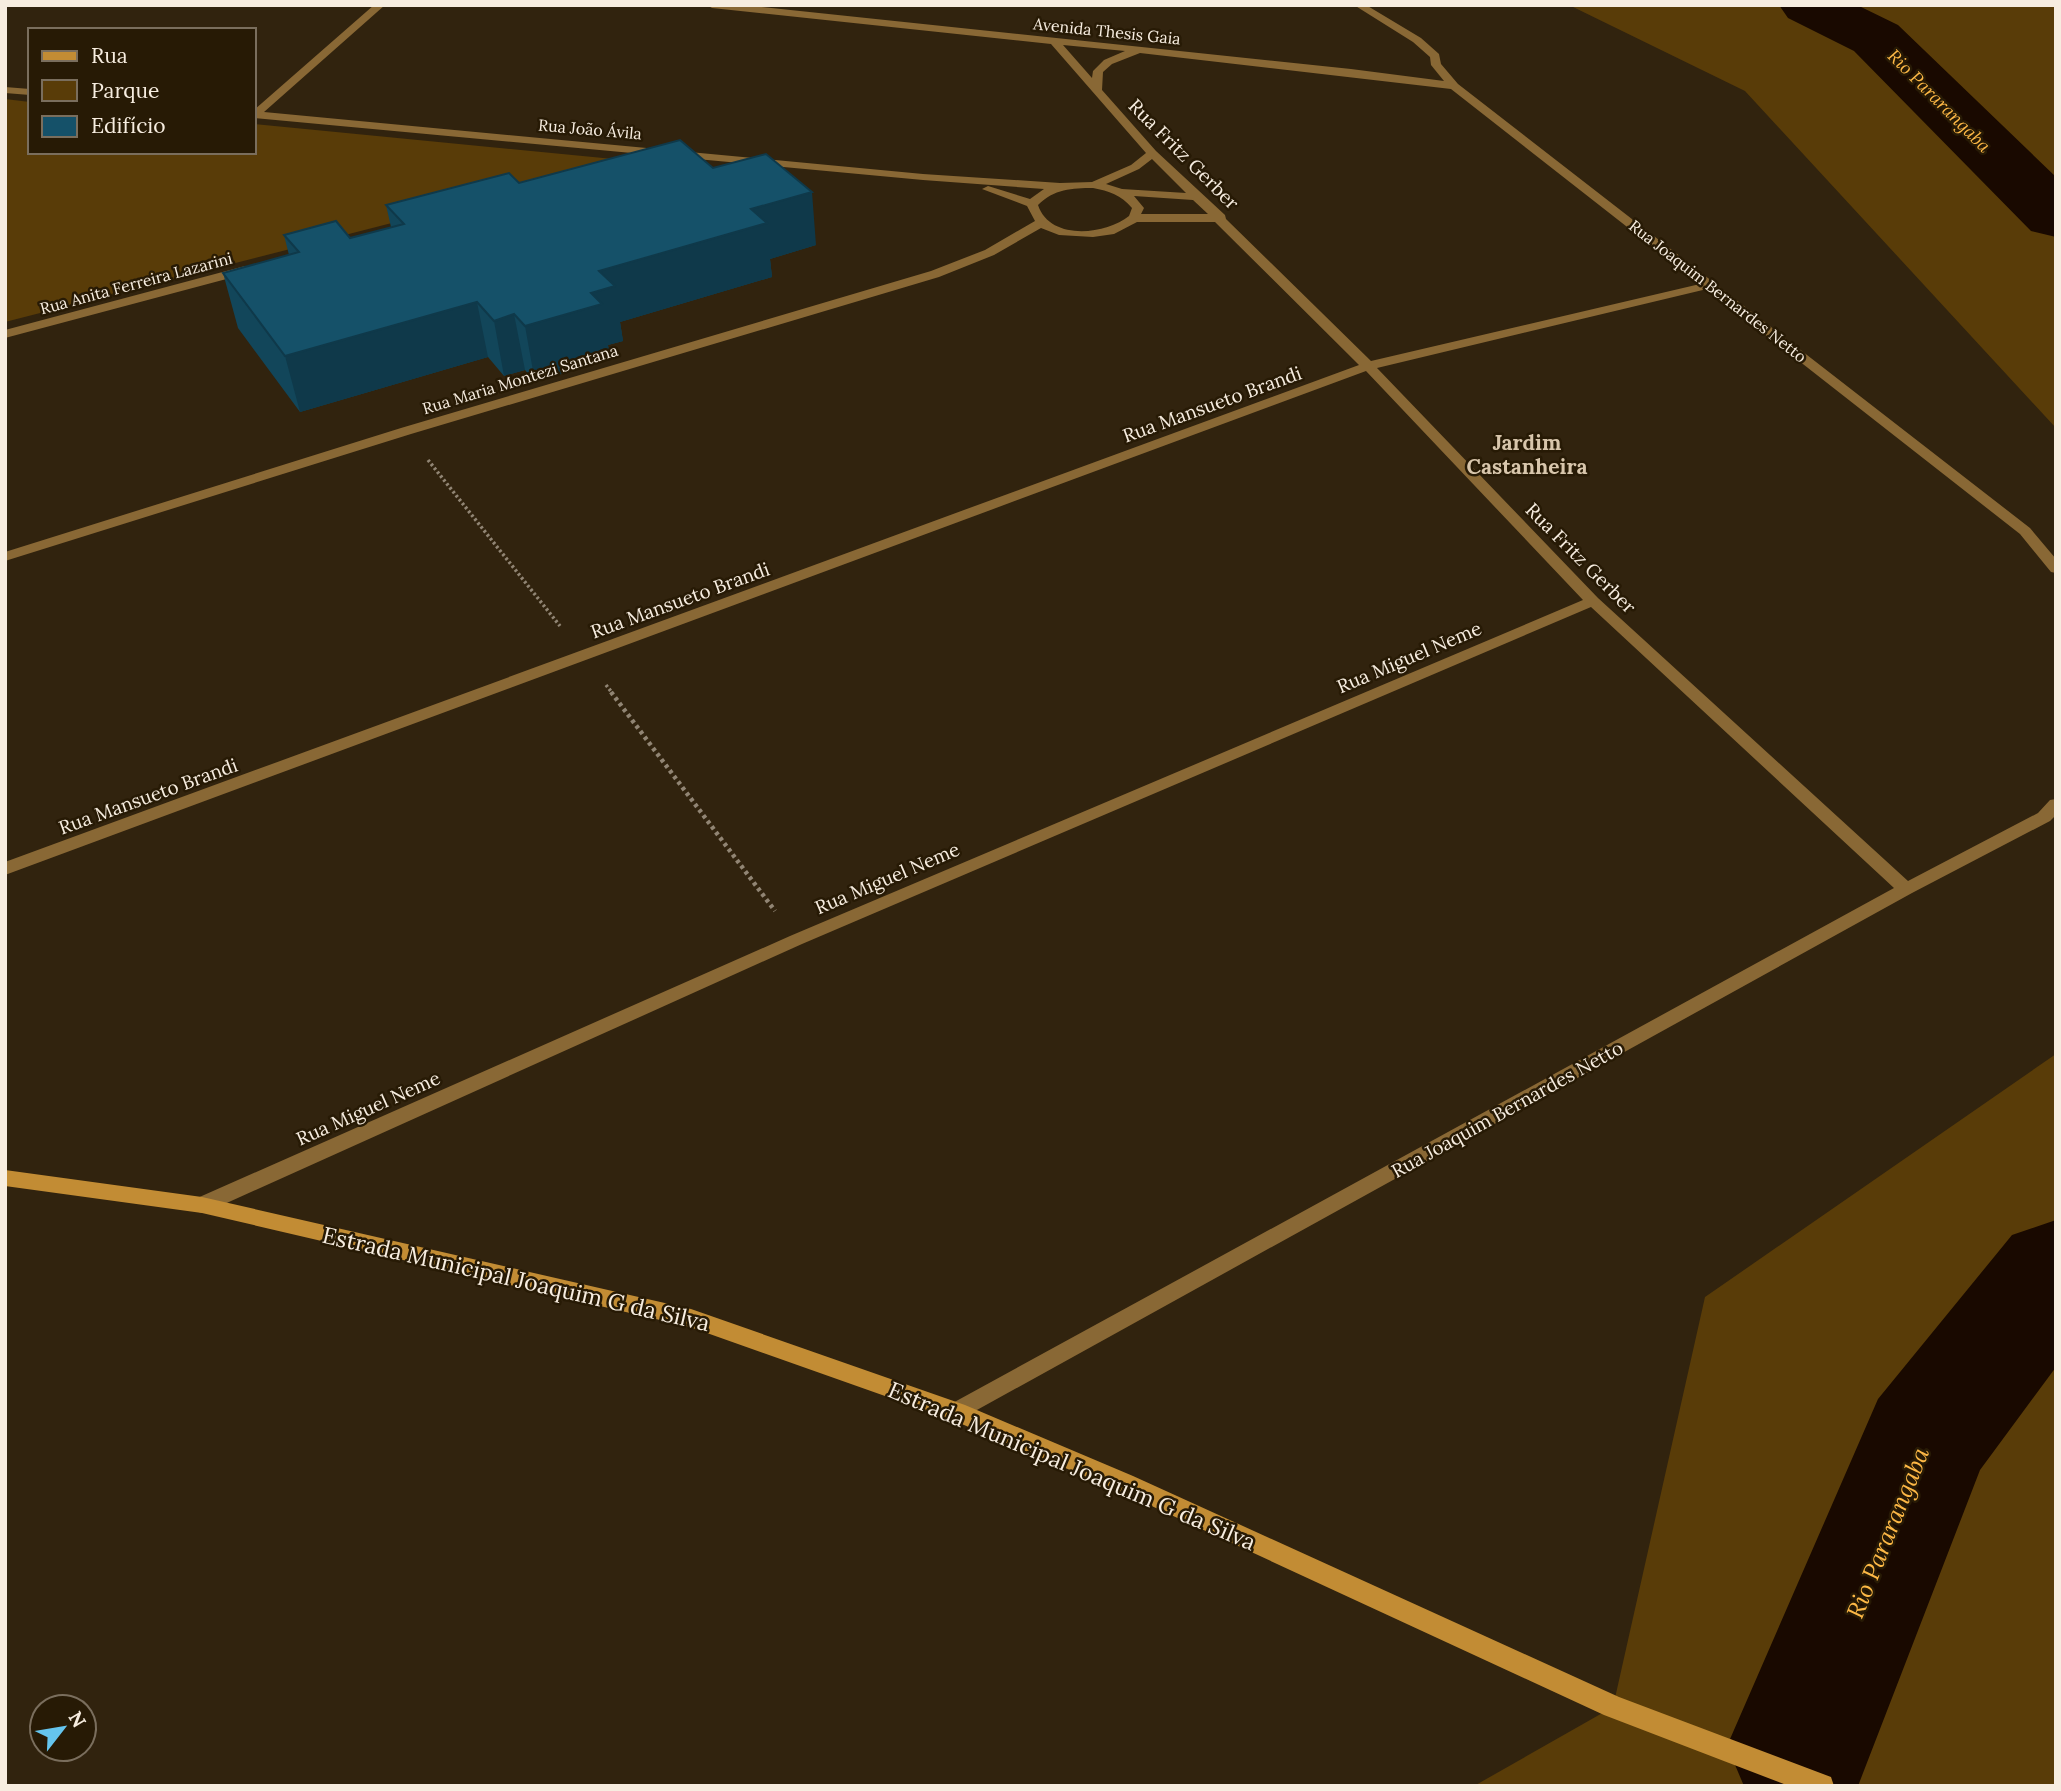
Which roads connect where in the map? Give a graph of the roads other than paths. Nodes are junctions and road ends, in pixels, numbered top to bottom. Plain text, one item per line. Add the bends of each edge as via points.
1 (380, 5) edge
2 (712, 5) edge
3 (755, 5) edge
4 (1359, 5) edge
5 (777, 11) junction
6 (1054, 41) junction
7 (1138, 50) junction
8 (1454, 86) junction
9 (5, 90) edge
10 (1097, 90) junction
11 (28, 92) edge
12 (256, 112) edge
13 (256, 114) edge
14 (681, 153) junction
15 (1152, 153) junction
16 (640, 164) edge
17 (923, 177) junction
18 (1057, 186) junction
19 (1093, 186) junction
20 (1124, 192) junction
21 (1199, 197) junction
22 (1032, 204) junction
23 (1134, 218) junction
24 (1221, 218) junction
25 (1040, 223) junction
26 (262, 265) edge
27 (1710, 285) junction
28 (5, 334) edge
29 (1368, 366) junction
30 (5, 557) edge
31 (2056, 569) edge
32 (1593, 601) junction
33 (2056, 804) edge
34 (5, 869) edge
35 (1906, 889) junction
36 (5, 1178) edge
37 (202, 1205) junction
38 (957, 1412) junction
39 (1822, 1786) edge

1 - 12 street
2 - 5 street, Avenida Thesis Gaia
3 - 5 street, Avenida Thesis Gaia
4 - 8 street via 1417,40 1435,56 1436,65
5 - 6 street, Avenida Thesis Gaia
6 - 7 street, Avenida Thesis Gaia
6 - 10 street, Rua Fritz Gerber
7 - 8 street, Avenida Thesis Gaia
7 - 10 street via 1098,71
8 - 27 street, Rua Joaquim Bernardes Netto
9 - 11 street
10 - 15 street, Rua Fritz Gerber
13 - 14 street, Rua João Ávila
14 - 16 street
14 - 17 street, Rua João Ávila
15 - 19 street via 1135,167
15 - 21 street, Rua Fritz Gerber
17 - 18 street, Rua João Ávila
17 - 22 street, Rua João Ávila via 991,190
18 - 19 street, Rua João Ávila
18 - 22 street
19 - 20 street
20 - 21 street
20 - 23 street via 1138,208
21 - 24 street, Rua Fritz Gerber
22 - 25 street via 1032,214
23 - 24 street
23 - 25 street via 1120,227 1080,234
24 - 29 street, Rua Fritz Gerber
25 - 30 street, Rua Maria Montezi Santana via 983,257 934,274 406,431
26 - 28 street, Rua Anita Ferreira Lazarini
27 - 29 street, Rua Mansueto Brandi
27 - 31 street, Rua Joaquim Bernardes Netto via 2025,531
29 - 32 street, Rua Fritz Gerber
29 - 34 street, Rua Mansueto Brandi
32 - 35 street, Rua Fritz Gerber
32 - 37 street, Rua Miguel Neme via 809,934
33 - 35 street, Rua Joaquim Bernardes Netto via 2044,817
35 - 38 street, Rua Joaquim Bernardes Netto
36 - 37 street, Estrada Municipal Joaquim G da Silva
37 - 38 street, Estrada Municipal Joaquim G da Silva via 691,1318
38 - 39 street, Estrada Municipal Joaquim G da Silva via 1125,1483 1613,1707

